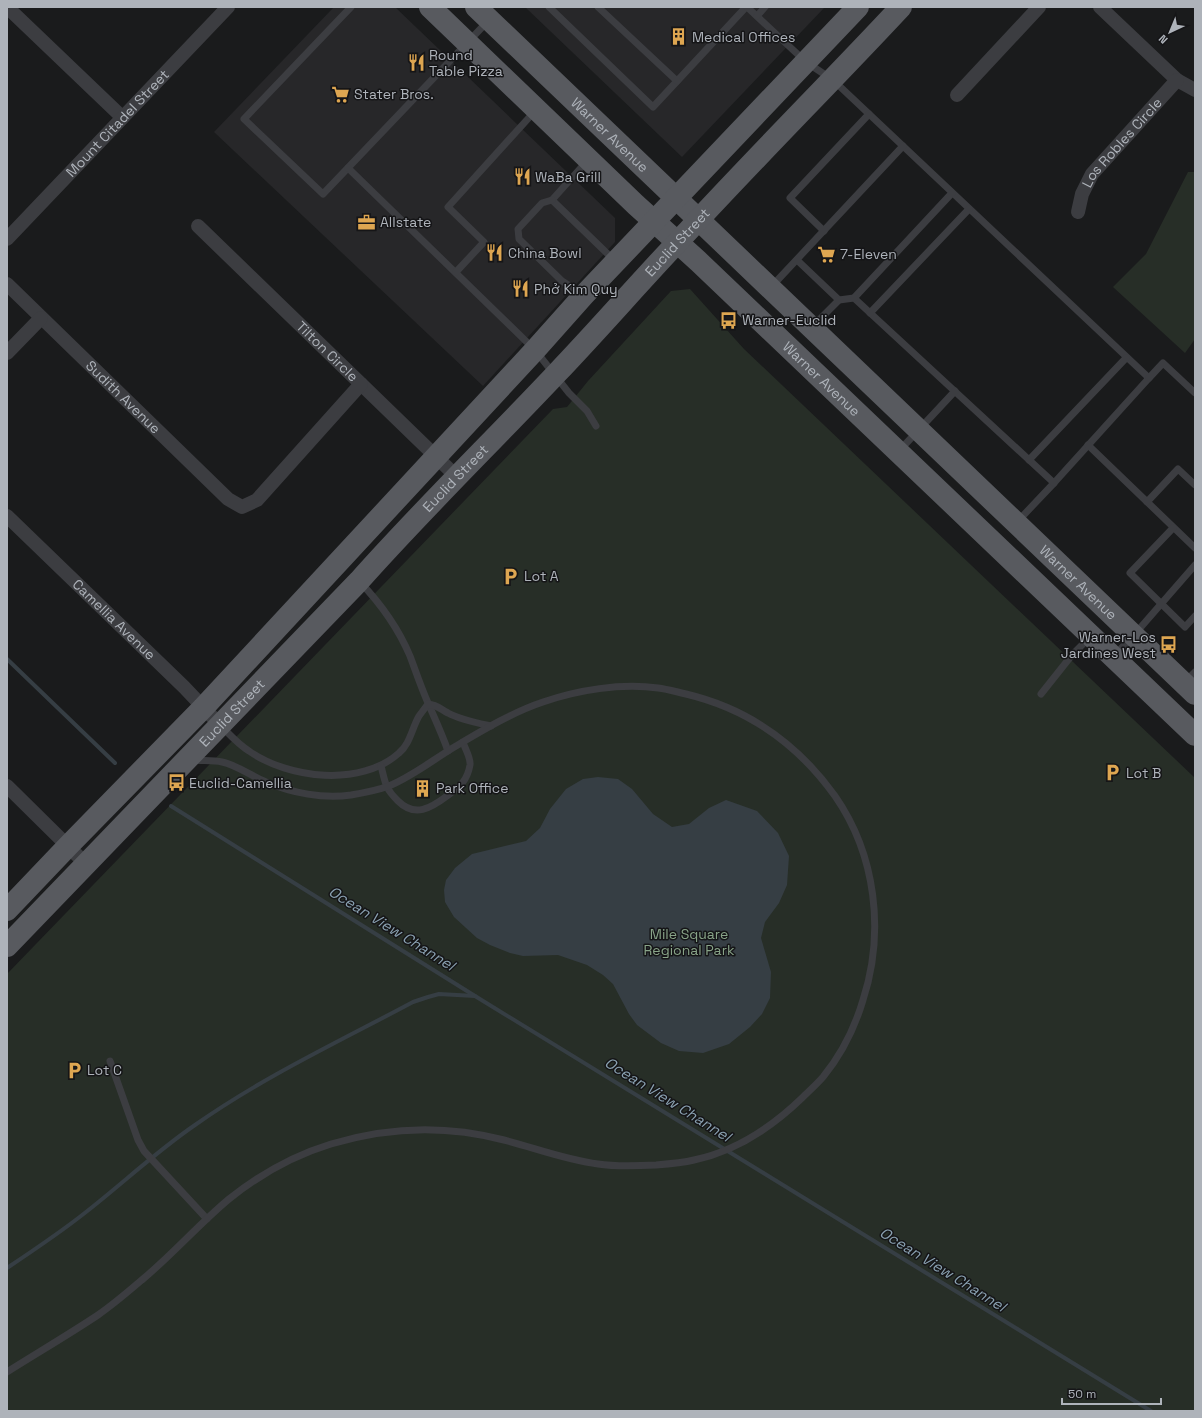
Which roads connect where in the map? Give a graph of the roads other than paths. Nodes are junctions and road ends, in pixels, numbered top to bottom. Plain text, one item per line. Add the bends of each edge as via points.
1 (7, 7) edge
2 (228, 7) edge
3 (351, 7) edge
4 (430, 7) edge
5 (549, 7) edge
6 (598, 7) edge
7 (747, 7) edge
8 (765, 7) edge
9 (858, 7) edge
10 (901, 7) edge
11 (1039, 7) edge
12 (1100, 7) edge
13 (482, 13) edge
14 (757, 16) junction
15 (467, 43) junction
16 (806, 62) junction
17 (833, 80) junction
18 (1177, 80) junction
19 (677, 81) junction
20 (1195, 90) edge
21 (957, 95) dead end
22 (537, 109) junction
23 (869, 114) junction
24 (122, 117) junction
25 (903, 146) junction
26 (589, 159) junction
27 (348, 168) junction
28 (952, 193) junction
29 (676, 198) junction
30 (552, 200) junction
31 (969, 209) junction
32 (1078, 212) dead end
33 (699, 219) junction
34 (654, 221) junction
35 (198, 226) dead end
36 (824, 231) junction
37 (7, 239) edge
38 (677, 243) junction
39 (797, 260) junction
40 (616, 262) junction
41 (456, 272) junction
42 (7, 284) edge
43 (771, 288) junction
44 (584, 295) junction
45 (854, 298) junction
46 (839, 300) junction
47 (870, 313) junction
48 (41, 318) junction
49 (812, 327) junction
50 (535, 350) junction
51 (7, 353) edge
52 (1126, 358) junction
53 (555, 375) junction
54 (1149, 378) junction
55 (362, 384) junction
56 (955, 391) junction
57 (1195, 393) edge
58 (596, 426) dead end
59 (919, 430) junction
60 (1088, 445) junction
61 (898, 452) junction
62 (436, 456) junction
63 (1029, 460) junction
64 (456, 476) junction
65 (1054, 483) junction
66 (1195, 485) edge
67 (1147, 502) junction
68 (7, 516) edge
69 (1016, 522) junction
70 (1173, 528) junction
71 (1195, 548) edge
72 (1195, 565) edge
73 (359, 580) junction
74 (1160, 603) junction
75 (1195, 616) edge
76 (1134, 635) junction
77 (1090, 636) junction
78 (1112, 657) junction
79 (1191, 683) edge
80 (1041, 694) dead end
81 (428, 704) junction
82 (202, 708) junction
83 (220, 725) junction
84 (491, 726) junction
85 (1195, 735) edge
86 (463, 742) junction
87 (448, 751) junction
88 (186, 760) junction
89 (381, 766) junction
90 (7, 786) edge
91 (387, 787) junction
92 (68, 846) junction
93 (86, 864) junction
94 (7, 910) edge
95 (7, 946) edge
96 (110, 1062) dead end
97 (207, 1219) junction
98 (7, 1372) edge

1 - 24 street
2 - 24 street, Mount Citadel Street
3 - 27 lane via 244,120 323,194
4 - 15 main road, Warner Avenue
5 - 19 lane via 653,107
6 - 19 lane
7 - 14 lane
7 - 19 lane
8 - 14 lane
9 - 16 main road, Euclid Street
10 - 17 main road, Euclid Street
11 - 21 street
12 - 18 street
13 - 15 lane
13 - 29 main road, Warner Avenue
14 - 16 lane
15 - 22 main road, Warner Avenue
15 - 27 lane
16 - 17 lane
16 - 29 main road, Euclid Street
17 - 23 lane
17 - 33 main road, Euclid Street
18 - 20 street
18 - 32 street, Los Robles Circle via 1092,174 1082,194
22 - 26 main road, Warner Avenue
22 - 41 lane via 448,207 484,242
23 - 25 lane
23 - 36 lane via 790,198
24 - 37 street, Mount Citadel Street
25 - 28 lane
25 - 36 lane
26 - 30 lane
26 - 34 main road, Warner Avenue
27 - 41 lane
28 - 31 lane
28 - 45 lane
29 - 33 main road, Warner Avenue
29 - 34 main road, Euclid Street
30 - 40 lane
30 - 44 lane via 542,203 518,229 519,240 562,281
31 - 47 lane
31 - 52 lane
33 - 38 main road, Euclid Street
33 - 43 main road, Warner Avenue
34 - 38 main road, Warner Avenue
34 - 40 main road, Euclid Street
35 - 55 street, Tilton Circle
36 - 39 lane
38 - 53 main road, Euclid Street
38 - 61 main road, Warner Avenue
39 - 43 lane
39 - 46 lane
40 - 44 main road, Euclid Street
41 - 50 lane
42 - 48 street, Sudith Avenue
43 - 49 main road, Warner Avenue
44 - 50 main road, Euclid Street
45 - 46 lane
45 - 47 lane
46 - 49 lane
47 - 56 lane
48 - 51 street
48 - 55 street, Sudith Avenue via 228,499 242,507 257,500
49 - 59 main road, Warner Avenue
50 - 53 lane
50 - 62 main road, Euclid Street
52 - 54 lane
52 - 63 lane
53 - 58 lane via 587,411
53 - 64 main road, Euclid Street
54 - 57 lane via 1163,363
54 - 60 lane
55 - 62 street, Tilton Circle
56 - 59 lane
56 - 63 lane
59 - 61 lane
59 - 69 main road, Warner Avenue
60 - 65 lane
60 - 67 lane
61 - 77 main road, Warner Avenue
62 - 64 street, Tilton Circle
62 - 82 main road, Euclid Street
63 - 65 lane
64 - 73 main road, Euclid Street
65 - 69 lane
66 - 67 lane via 1178,469
67 - 70 lane
68 - 82 street, Camellia Avenue via 184,687
69 - 76 main road, Warner Avenue
70 - 71 lane
70 - 74 lane via 1130,573
72 - 74 lane
73 - 81 lane via 393,625 410,655
73 - 83 main road, Euclid Street
74 - 75 lane via 1185,627
74 - 76 lane
76 - 78 lane
76 - 79 main road, Warner Avenue
77 - 78 main road, Warner Avenue
77 - 80 lane via 1072,654
78 - 85 main road, Warner Avenue
81 - 84 lane via 437,705 448,713 467,720
81 - 87 lane
81 - 89 lane via 418,717 413,732 400,753
82 - 83 street, Camellia Avenue
82 - 92 main road, Euclid Street
83 - 88 main road, Euclid Street
83 - 89 lane via 250,752 277,766 308,774 337,776
84 - 86 lane
84 - 97 lane via 539,703 567,695 612,688 658,688 710,700 744,714 794,748 819,774 840,802 857,834 872,881 875,933 872,969 856,1022 842,1050 823,1077 791,1109 765,1130 738,1145 699,1159 671,1164 600,1165 462,1131 398,1130 359,1136 325,1146 289,1161 230,1198
86 - 87 lane
86 - 91 lane via 470,763 468,774 463,784 434,806 422,810 404,807
87 - 91 lane
88 - 91 lane via 221,761 264,782 292,792 318,796 347,796
88 - 93 main road, Euclid Street
89 - 91 lane
90 - 92 street
92 - 93 street
92 - 94 main road, Euclid Street
93 - 95 main road, Euclid Street
96 - 97 lane via 144,1151
97 - 98 lane via 147,1276 102,1312

